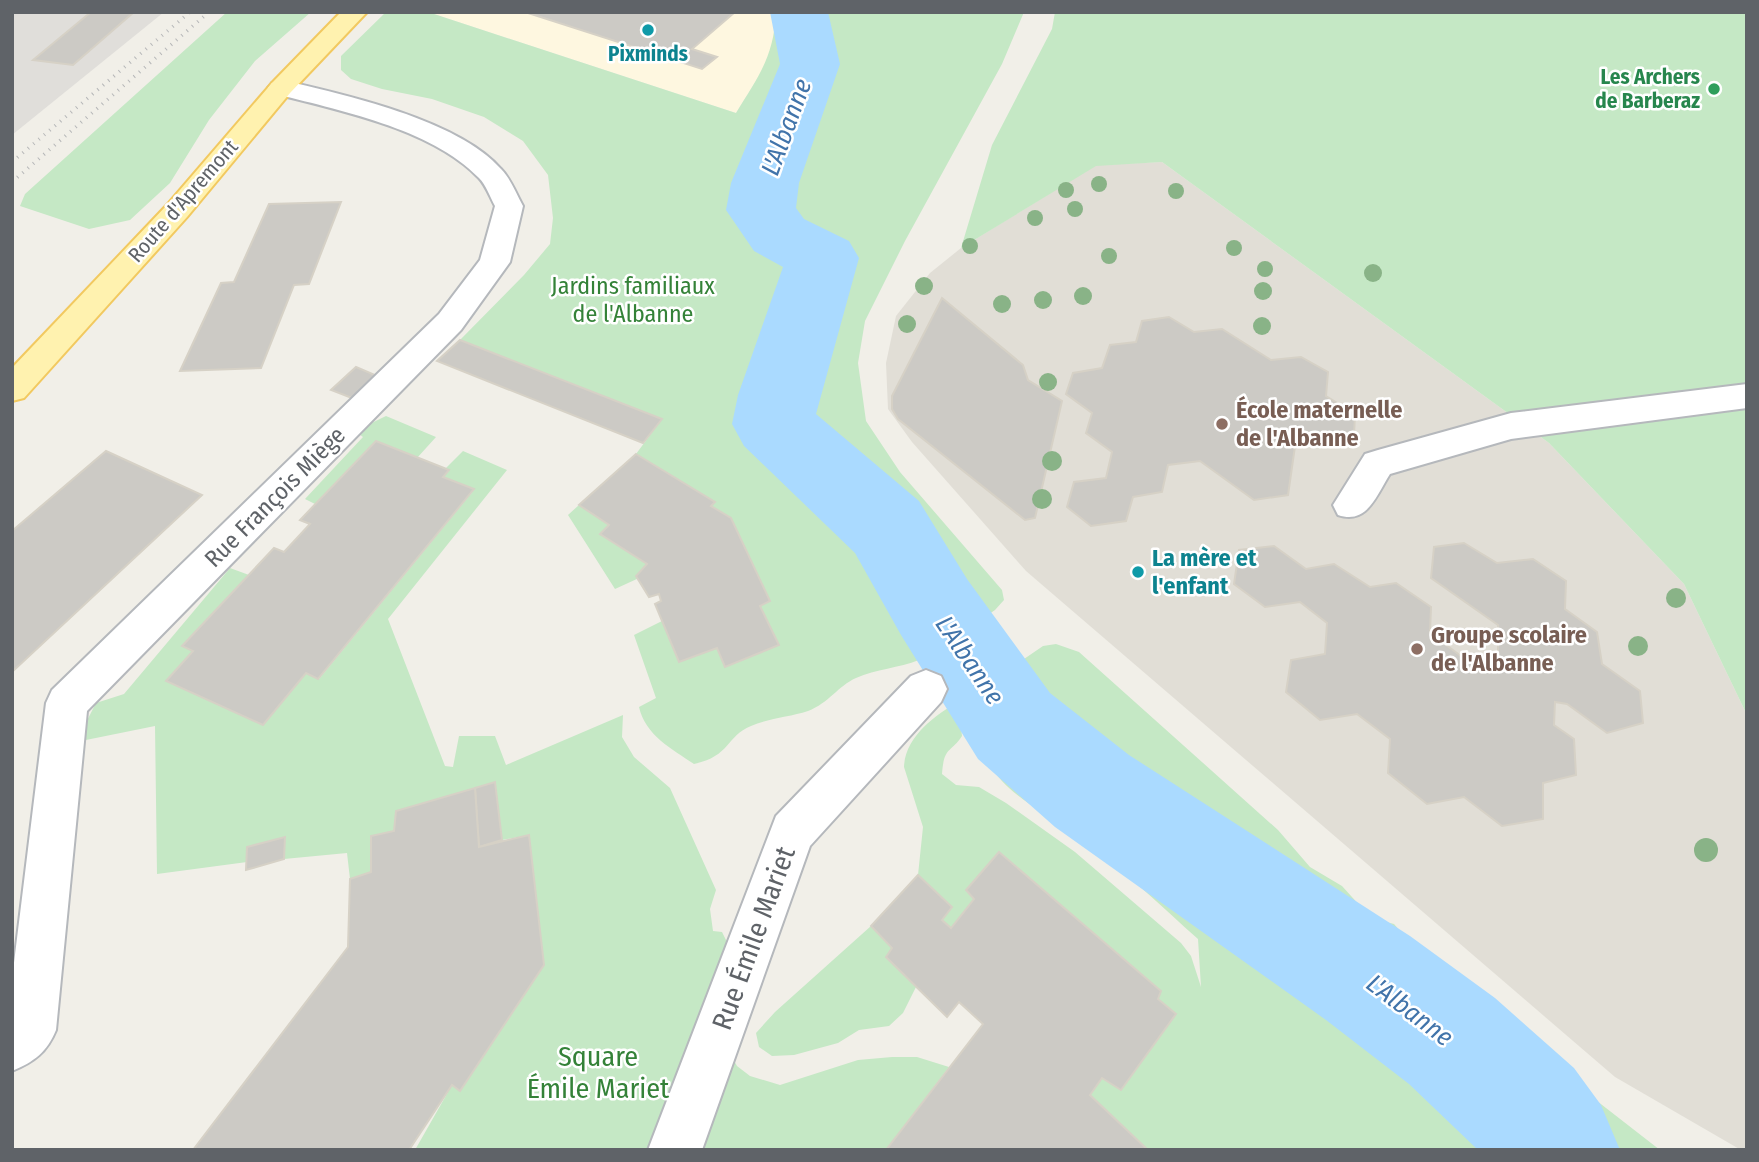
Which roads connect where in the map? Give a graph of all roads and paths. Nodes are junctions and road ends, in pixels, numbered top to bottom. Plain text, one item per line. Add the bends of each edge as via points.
1 (355, 12) edge
2 (281, 88) junction
3 (12, 390) edge
4 (1747, 396) edge
5 (1351, 505) dead end
6 (926, 689) dead end
7 (12, 1046) edge
8 (675, 1150) edge

1 - 2 main road, Route d'Apremont
2 - 3 main road, Route d'Apremont via 177,211
2 - 7 street, Rue François Miège via 338,100 454,146 491,174 509,206 495,262 450,322 68,703 31,1030
4 - 5 street via 1511,426 1378,464
6 - 8 street, Rue Émile Mariet via 792,832

